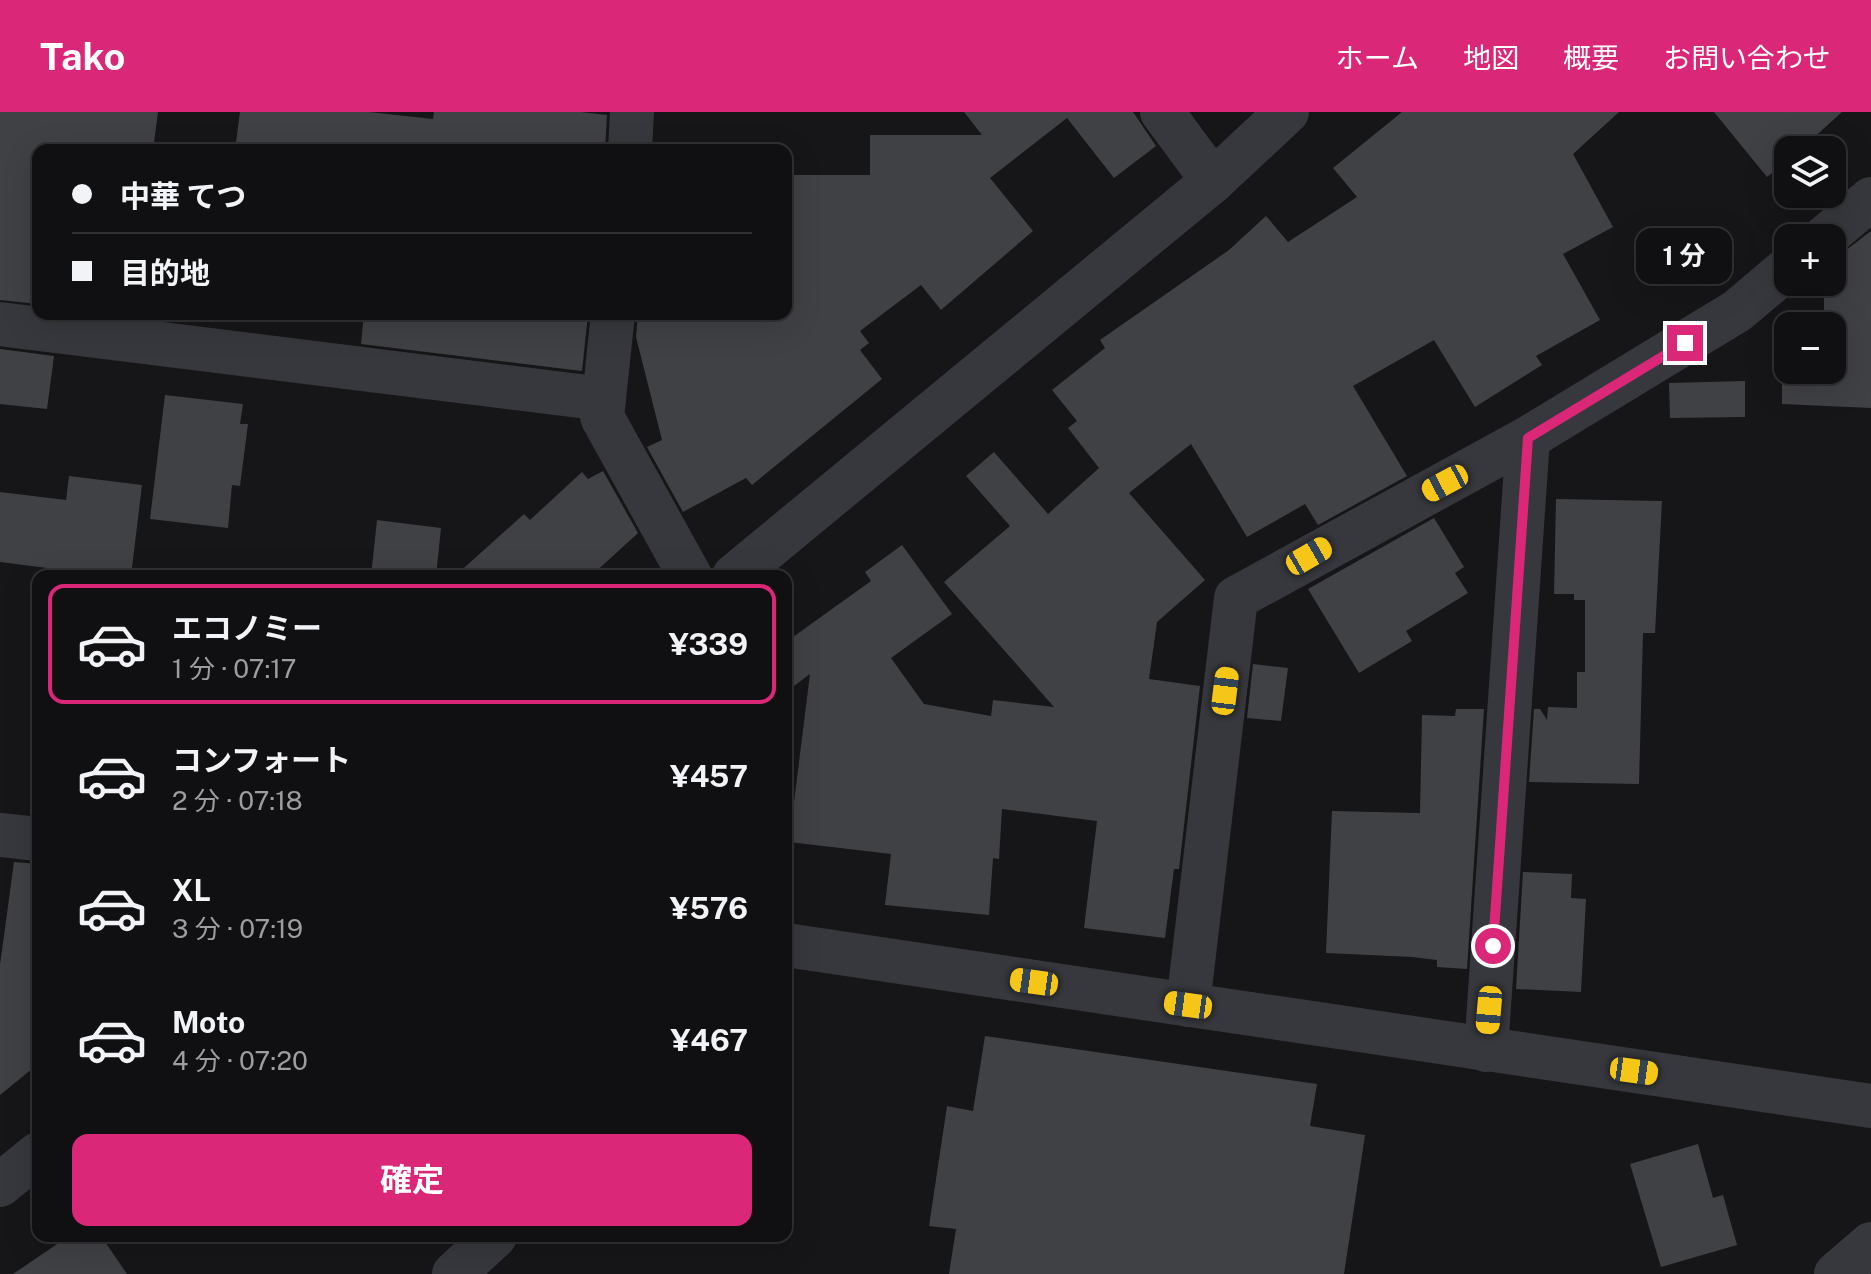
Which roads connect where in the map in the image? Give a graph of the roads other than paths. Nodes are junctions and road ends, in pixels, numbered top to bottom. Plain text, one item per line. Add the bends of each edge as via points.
1 (632, 112) edge
2 (1162, 112) edge
3 (1287, 112) edge
4 (630, 144) edge
5 (1213, 181) junction
6 (1871, 199) edge
7 (1841, 224) edge
8 (1774, 280) edge
9 (612, 320) edge
10 (0, 324) edge
11 (604, 399) junction
12 (1528, 438) junction
13 (687, 570) edge
14 (741, 570) edge
15 (0, 835) edge
16 (32, 838) edge
17 (792, 946) edge
18 (1188, 1005) junction
19 (1486, 1050) junction
20 (1871, 1106) edge
21 (32, 1159) edge
22 (0, 1185) edge
23 (489, 1242) edge
24 (1871, 1244) edge
25 (454, 1274) edge
26 (1836, 1274) edge

1 - 4 street
2 - 5 street
3 - 5 street
5 - 14 street
6 - 7 street
8 - 12 street via 1737,311
9 - 11 street
10 - 11 street
11 - 13 street via 602,417
12 - 18 street via 1236,598
12 - 19 street
15 - 16 street
17 - 18 street
18 - 19 street
19 - 20 street
21 - 22 street
23 - 25 street
24 - 26 street

